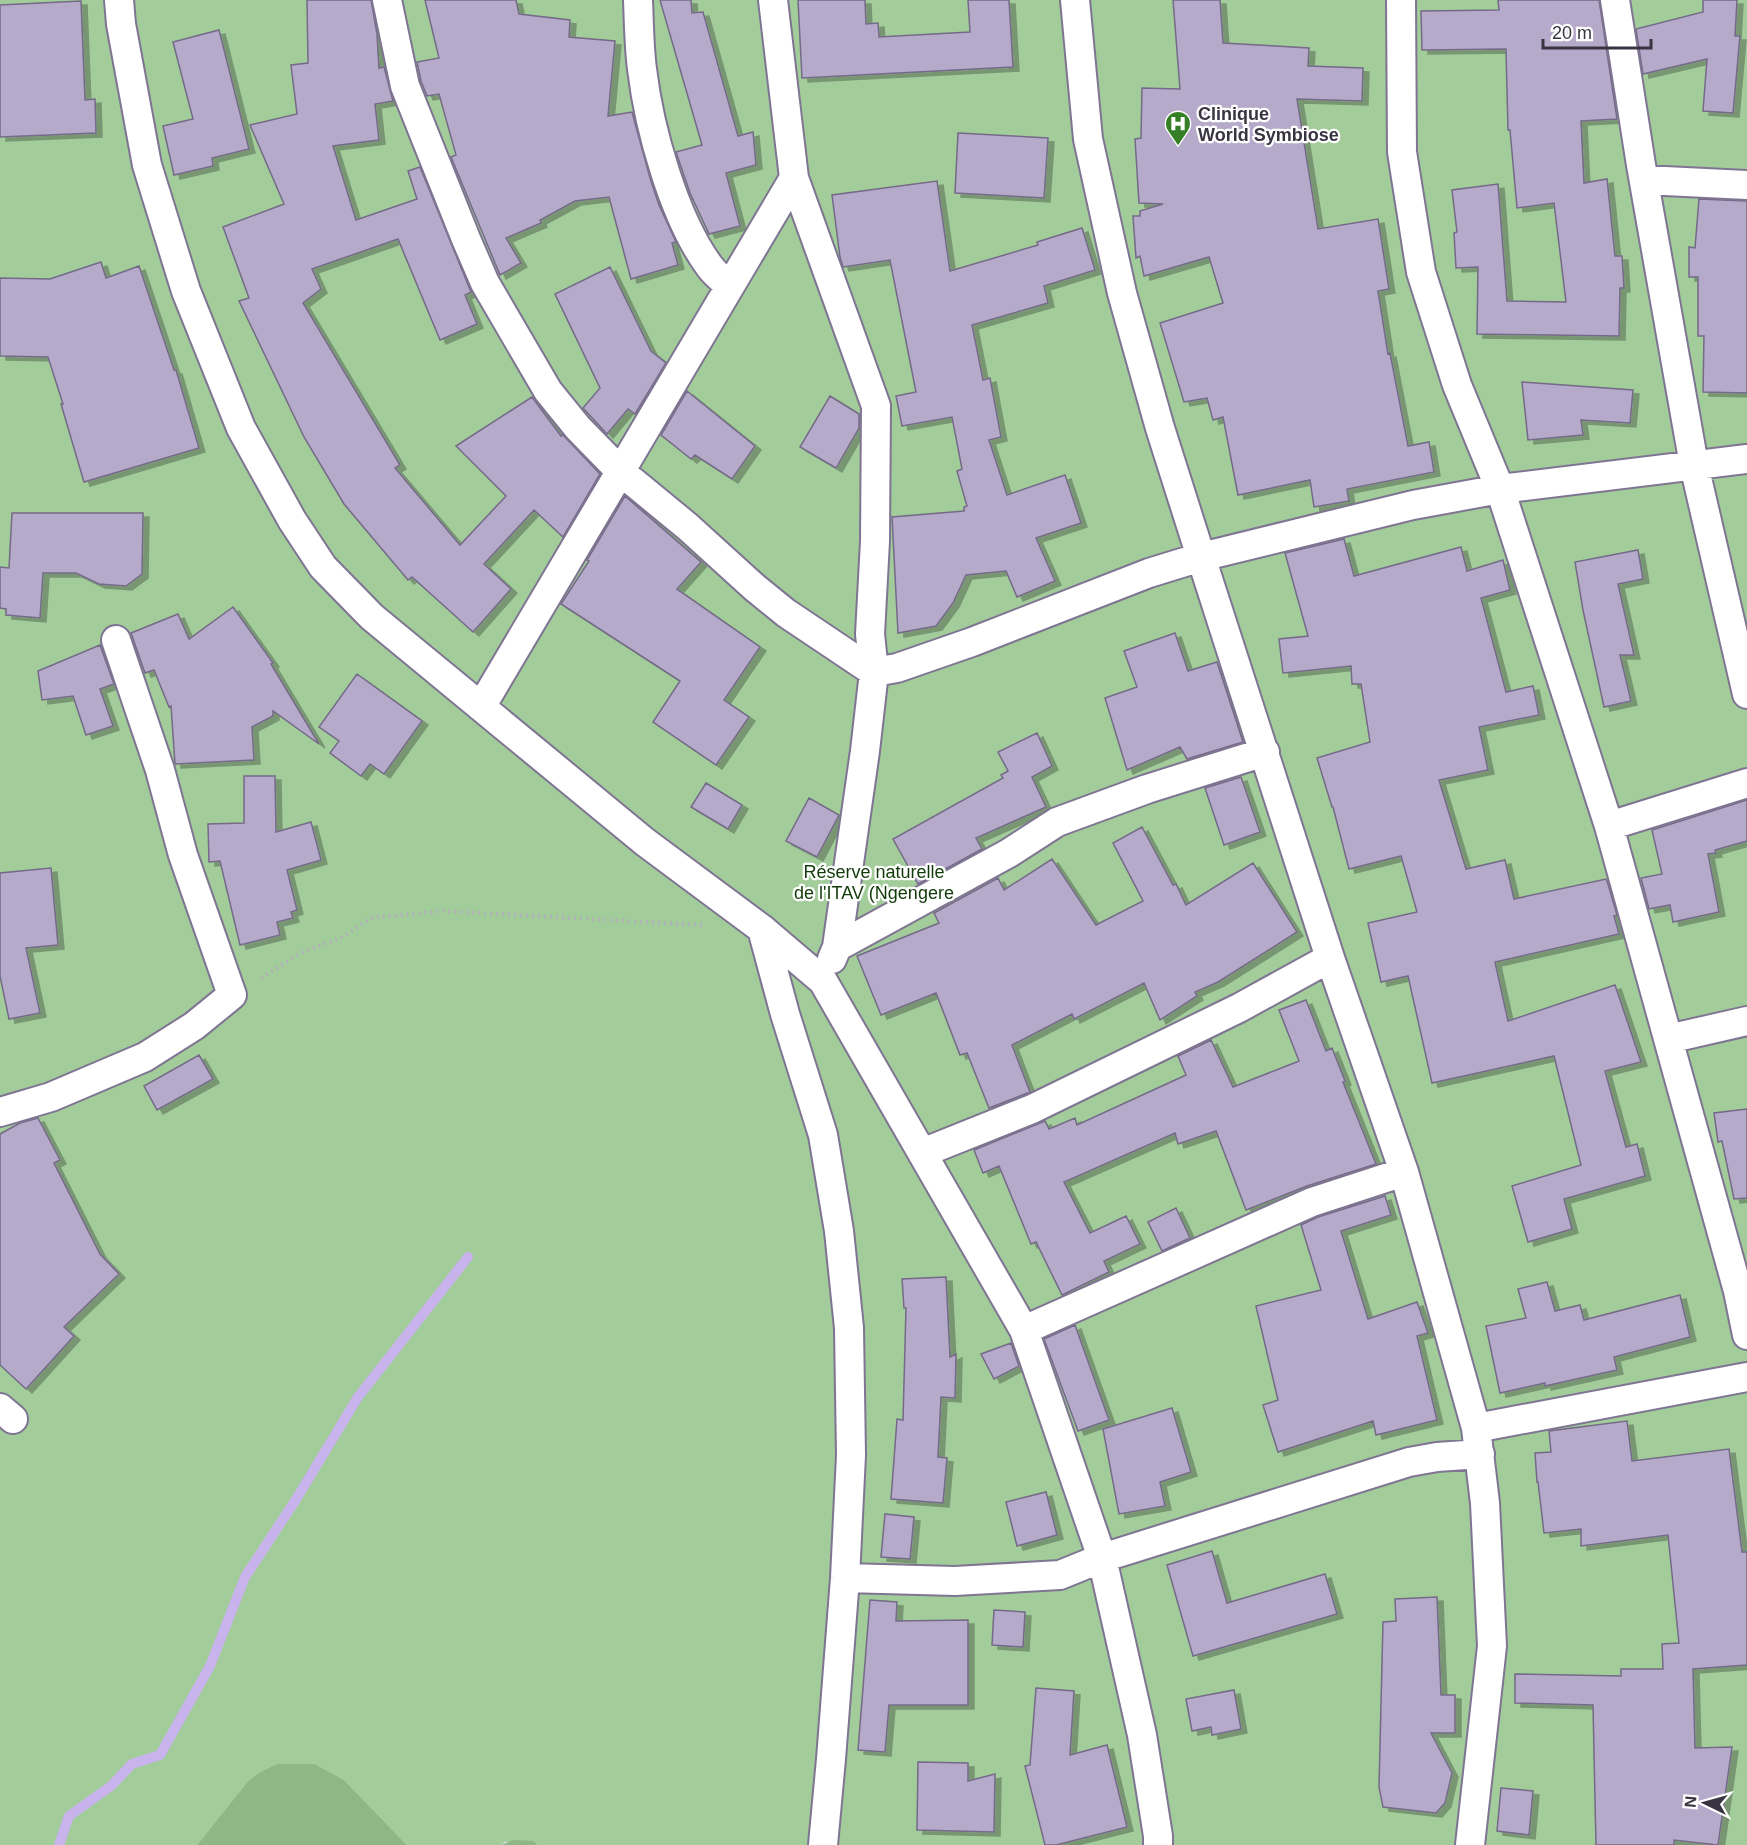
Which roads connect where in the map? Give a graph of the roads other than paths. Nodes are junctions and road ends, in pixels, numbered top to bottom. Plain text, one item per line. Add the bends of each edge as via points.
1 (119, 0) edge
2 (387, 0) edge
3 (638, 0) edge
4 (773, 0) edge
5 (1074, 0) edge
6 (1401, 0) edge
7 (1615, 0) edge
8 (794, 178) junction
9 (1644, 180) junction
10 (1747, 185) edge
11 (730, 286) junction
12 (1747, 459) edge
13 (1694, 465) junction
14 (620, 471) junction
15 (1500, 489) junction
16 (1201, 557) junction
17 (116, 640) dead end
18 (874, 672) junction
19 (1747, 694) edge
20 (481, 707) junction
21 (1265, 752) junction
22 (1747, 783) edge
23 (1609, 826) junction
24 (762, 929) junction
25 (837, 947) junction
26 (1330, 958) junction
27 (823, 981) junction
28 (1747, 1021) edge
29 (1668, 1039) junction
30 (0, 1112) edge
31 (922, 1153) junction
32 (1404, 1172) junction
33 (1743, 1290) edge
34 (1024, 1330) junction
35 (1747, 1335) edge
36 (1747, 1377) edge
37 (1478, 1441) junction
38 (1102, 1558) junction
39 (845, 1578) junction
40 (823, 1845) edge
41 (1158, 1845) edge
42 (1470, 1845) edge

1 - 20 street via 147,165 186,291 241,429 323,567 372,617
2 - 14 street via 405,86 485,283 548,391
3 - 11 street via 642,69 666,174 688,231 710,269
4 - 8 street
5 - 16 street via 1088,139 1101,203 1160,428
6 - 15 street via 1402,152 1421,272 1457,385
7 - 9 street
8 - 11 street
8 - 18 street via 876,406 870,634
9 - 10 street
9 - 13 street
11 - 14 street
12 - 13 street
13 - 15 street
13 - 19 street
14 - 18 street via 786,613
14 - 20 street
15 - 16 street via 1413,505
15 - 23 street
16 - 18 street via 897,668
16 - 21 street
17 - 30 street via 160,770 183,855 232,995 194,1026 145,1057 51,1097
18 - 25 street
20 - 24 street via 645,842
21 - 25 street via 1057,822 1009,853
21 - 26 street
22 - 23 street
23 - 29 street
24 - 27 street
24 - 39 street via 823,1136 839,1231 849,1328 851,1455
25 - 27 street
26 - 31 street via 1239,1008 1032,1109
26 - 32 street
27 - 31 street
28 - 29 street
29 - 33 street
31 - 34 street
32 - 34 street via 1312,1202
32 - 37 street
33 - 35 street
34 - 38 street
36 - 37 street
37 - 38 street via 1437,1457 1409,1462
37 - 42 street via 1492,1646
38 - 39 street via 1060,1575 955,1581
38 - 41 street via 1142,1735
39 - 40 street

